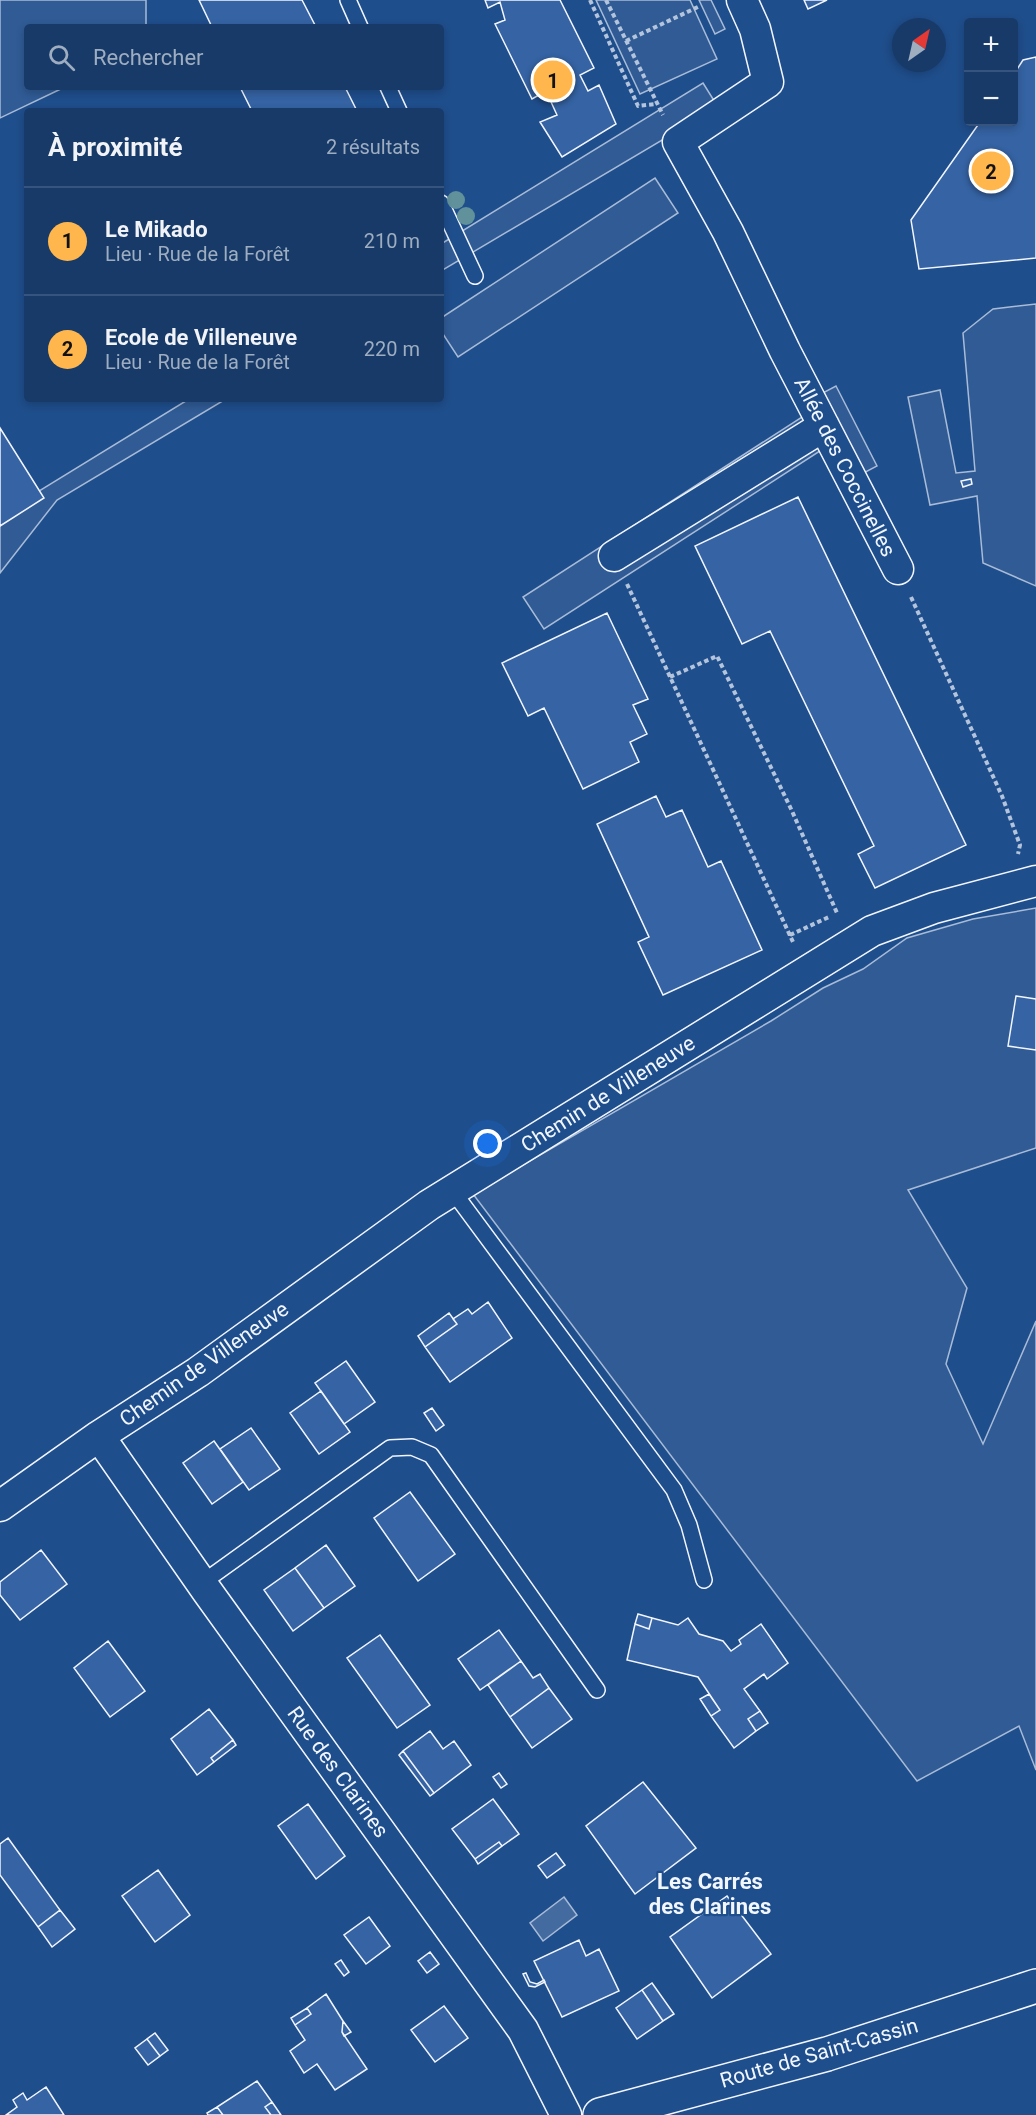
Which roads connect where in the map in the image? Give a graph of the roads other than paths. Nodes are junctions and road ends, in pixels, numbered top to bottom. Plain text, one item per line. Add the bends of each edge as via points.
1 (348, 0) edge
2 (742, 0) edge
3 (359, 24) edge
4 (389, 90) edge
5 (398, 108) edge
6 (444, 209) edge
7 (475, 276) dead end
8 (824, 426) junction
9 (614, 556) road end
10 (898, 569) road end
11 (1036, 881) edge
12 (452, 1190) junction
13 (99, 1436) junction
14 (0, 1506) edge
15 (704, 1580) dead end
16 (202, 1583) junction
17 (597, 1690) dead end
18 (1036, 1986) edge
19 (566, 2115) edge
20 (600, 2115) edge

1 - 3 lane
2 - 8 street, Allée des Coccinelles via 755,29 768,82 678,142 728,232
4 - 5 lane
6 - 7 lane
8 - 9 street
8 - 10 street, Allée des Coccinelles
11 - 12 street, Chemin de Villeneuve via 934,908 872,931
12 - 13 street, Chemin de Villeneuve via 198,1372
12 - 15 lane via 674,1490 689,1525
13 - 14 street, Chemin de Villeneuve
13 - 16 street, Rue des Clarines
16 - 17 lane via 390,1448 412,1447 431,1455
16 - 19 street, Rue des Clarines via 523,2030
18 - 20 street, Route de Saint-Cassin via 827,2054

